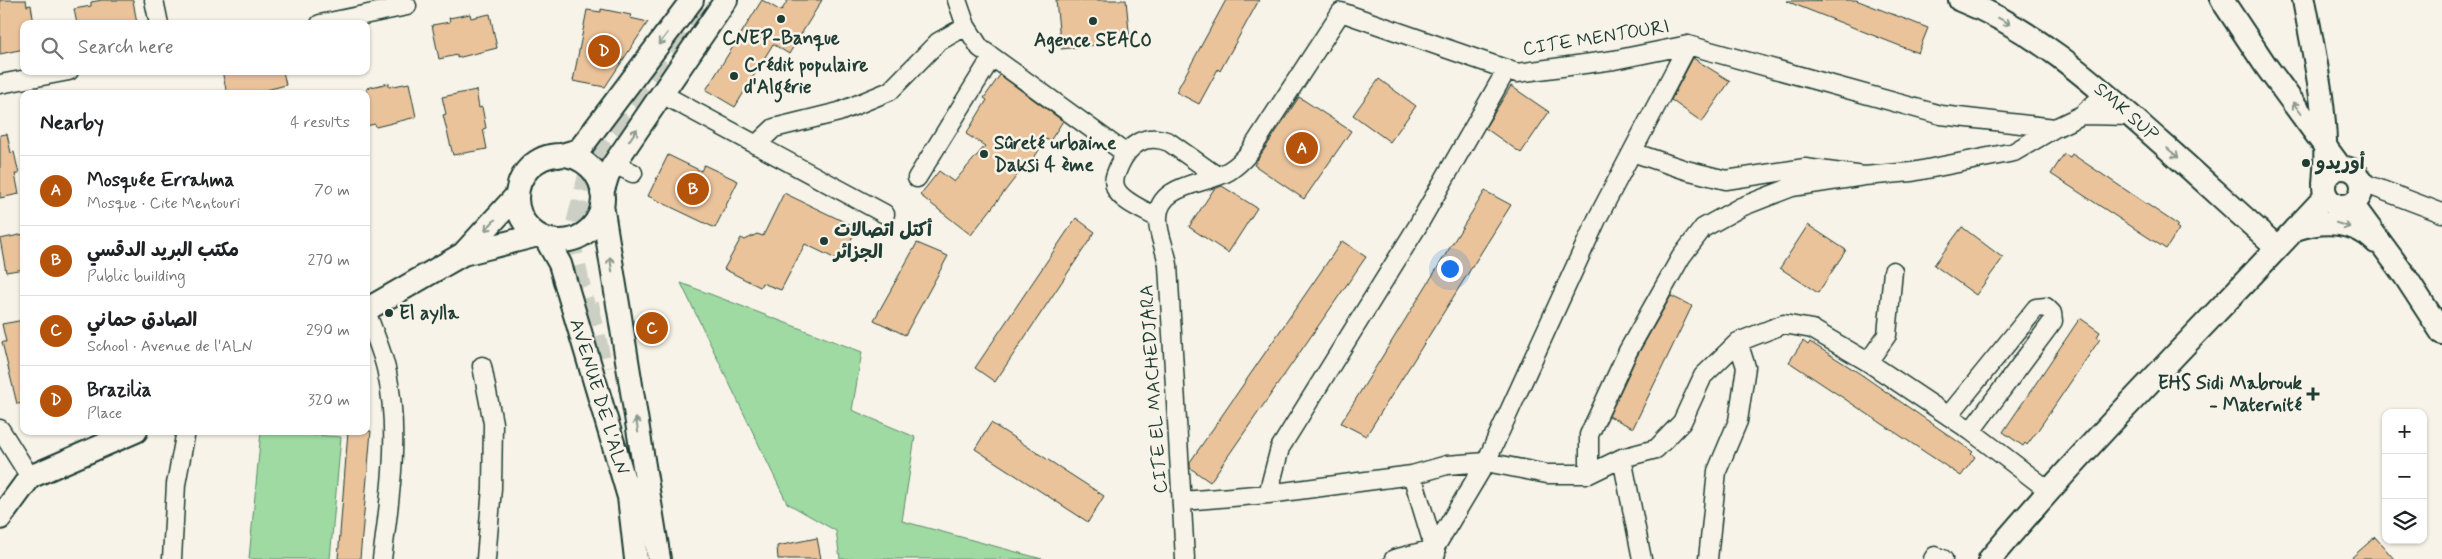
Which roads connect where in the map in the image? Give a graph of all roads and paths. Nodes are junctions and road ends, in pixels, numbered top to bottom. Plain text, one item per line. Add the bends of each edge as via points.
1 (154, 0) edge
2 (692, 0) edge
3 (726, 0) edge
4 (957, 0) edge
5 (1960, 0) edge
6 (2222, 0) edge
7 (2304, 0) edge
8 (407, 6) dead end
9 (158, 20) edge
10 (339, 20) edge
11 (966, 26) junction
12 (1688, 44) junction
13 (992, 57) junction
14 (1507, 69) junction
15 (48, 75) edge
16 (0, 84) edge
17 (662, 94) junction
18 (2105, 94) junction
19 (2082, 115) junction
20 (2133, 116) junction
21 (2055, 128) junction
22 (756, 145) junction
23 (2326, 148) junction
24 (1632, 152) junction
25 (1126, 153) junction
26 (558, 156) junction
27 (2340, 168) junction
28 (1216, 176) junction
29 (1864, 176) junction
30 (917, 178) dead end
31 (2361, 182) junction
32 (2325, 190) junction
33 (517, 195) junction
34 (602, 199) junction
35 (2352, 204) junction
36 (2442, 213) edge
37 (885, 214) dead end
38 (1158, 218) junction
39 (2296, 229) junction
40 (542, 237) junction
41 (2277, 247) junction
42 (463, 254) junction
43 (2392, 257) junction
44 (1892, 271) dead end
45 (370, 308) edge
46 (370, 322) edge
47 (2442, 333) edge
48 (1738, 342) junction
49 (1868, 362) junction
50 (482, 366) dead end
51 (602, 369) tunnel mouth
52 (1949, 415) junction
53 (0, 429) edge
54 (1971, 430) junction
55 (127, 435) edge
56 (185, 435) edge
57 (4, 446) edge
58 (1622, 458) junction
59 (1486, 462) junction
60 (1589, 474) junction
61 (1412, 475) junction
62 (30, 476) junction
63 (2048, 490) junction
64 (1268, 494) junction
65 (1183, 501) junction
66 (0, 518) edge
67 (1436, 554) edge
68 (172, 559) edge
69 (382, 559) edge
70 (486, 559) edge
71 (636, 559) edge
72 (649, 559) edge
73 (660, 559) edge
74 (1185, 559) edge
75 (1394, 559) edge
76 (1642, 559) edge
77 (1708, 559) edge
78 (1933, 559) edge
79 (1943, 559) edge
80 (1990, 559) edge

1 - 9 street
2 -> 26 main road via 579,150
3 - 17 main road
4 - 11 street
5 -> 18 main road, SMK SUP via 2053,50
23 -> 6 main road
7 - 23 main road
8 - 10 street
11 - 13 street via 980,48
11 - 22 street via 938,42 890,91 839,112 774,128
12 - 14 street, CITE MENTOURI via 1614,60 1517,73
12 - 21 street, CITE MENTOURI via 1941,115
12 - 24 street, CITE MENTOURI
13 - 25 street
13 - 30 street
14 - 28 street, CITE MENTOURI via 1341,12 1249,153 1228,172
14 - 64 street via 1417,227 1280,448
15 - 16 street
17 - 22 street
34 -> 17 main road via 608,174 624,168
18 - 19 street
18 - 20 main road, SMK SUP
19 - 20 street
19 - 21 street
20 -> 41 main road, SMK SUP
21 - 29 street via 2014,152 1912,172
22 - 37 street
23 - 27 main road
23 - 32 main road
24 - 29 street via 1726,180 1805,168
24 - 59 street, CITE MENTOURI via 1597,219
25 - 28 street via 1139,141 1162,139
25 - 38 street via 1114,177 1116,188 1123,197
26 - 33 main road via 532,166 524,175
26 - 34 main road via 583,162 593,171 599,181
27 - 31 main road via 2351,170
27 - 32 main road via 2330,173
28 - 38 street, CITE MENTOURI via 1174,190 1165,200
29 - 60 street via 1792,187 1741,207 1703,228 1681,257 1628,351 1589,435
31 - 35 main road via 2360,194
31 - 36 street
32 - 35 main road via 2329,201 2340,206
32 - 39 main road
33 - 40 main road via 520,215 530,230
33 -> 42 main road
34 - 40 main road via 595,222 582,235 564,241
73 -> 34 main road
35 - 43 main road
38 - 65 street, CITE EL MACHEDJARA via 1168,266
39 - 41 main road
39 -> 43 main road via 2332,222 2366,232
40 - 42 main road
40 - 71 main road, AVENUE DE L'ALN via 560,264 629,497
41 - 63 main road
42 - 45 main road
43 - 47 main road
44 - 49 street via 1887,335
46 - 69 street via 387,372 392,412 392,479
48 - 49 street via 1784,324 1812,329
48 - 58 street via 1704,376 1682,422 1656,449
48 - 77 street via 1746,367 1738,421 1717,471
49 - 52 street
50 - 70 street via 493,423
51 - 72 main road via 639,495
52 - 54 street
52 - 54 street via 2036,308 2046,307 2054,322
53 - 57 street
54 - 63 street
55 - 62 main road
56 - 68 street via 176,484
57 - 62 street
58 - 60 street
58 - 76 street
59 - 60 street via 1547,474
59 - 61 street via 1447,465
59 - 67 street, CITE MENTOURI
61 - 64 street
61 - 67 street
62 - 66 main road
63 - 80 main road
64 - 65 street
65 - 74 street, CITE EL MACHEDJARA
67 - 75 street
78 - 79 street via 1935,556

